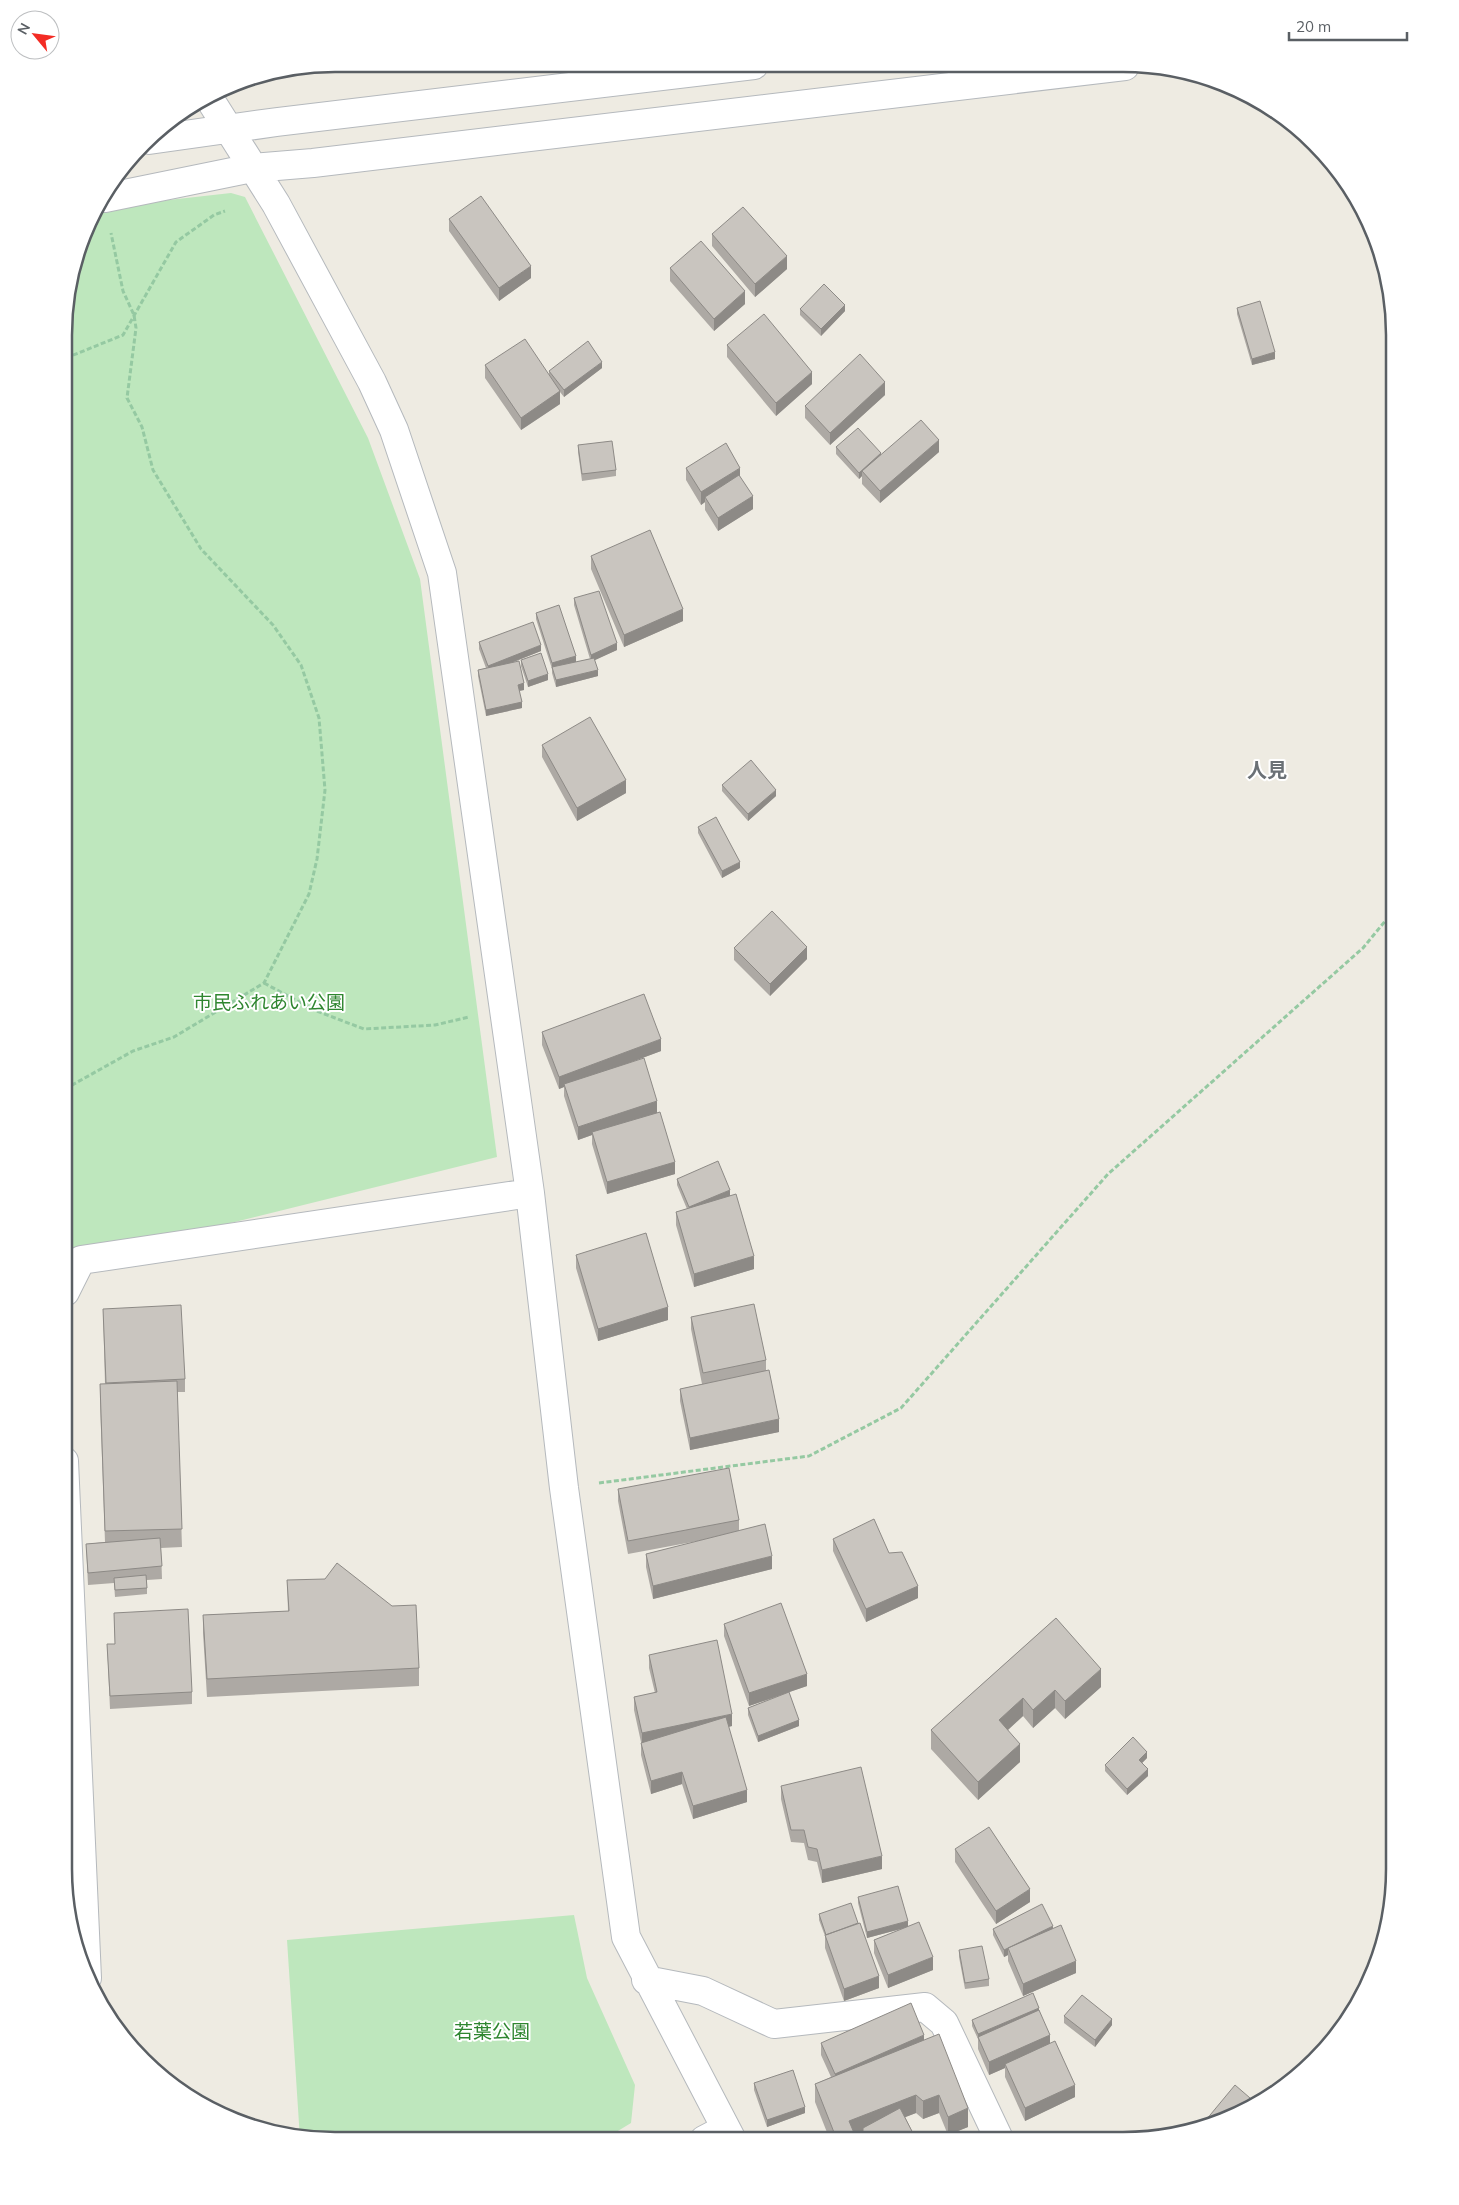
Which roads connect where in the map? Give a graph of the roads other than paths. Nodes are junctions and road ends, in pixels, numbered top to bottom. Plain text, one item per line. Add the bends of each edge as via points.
1 (695, 72) edge
2 (1075, 72) edge
3 (212, 104) edge
4 (228, 130) junction
5 (162, 138) edge
6 (252, 168) junction
7 (113, 196) edge
8 (530, 1193) junction
9 (72, 1278) edge
10 (72, 1641) edge
11 (86, 1954) edge
12 (646, 1980) junction
13 (719, 2132) edge
14 (996, 2132) edge

1 - 4 street
2 - 6 street
3 - 4 street
4 - 5 street
4 - 6 street
6 - 7 street
6 - 8 street via 276,204 372,382 394,430 442,573
8 - 9 street via 81,1260
8 - 12 street via 564,1488 626,1938
10 - 11 street
12 - 13 street
12 - 14 street via 703,1991 774,2024 925,2007 944,2023

